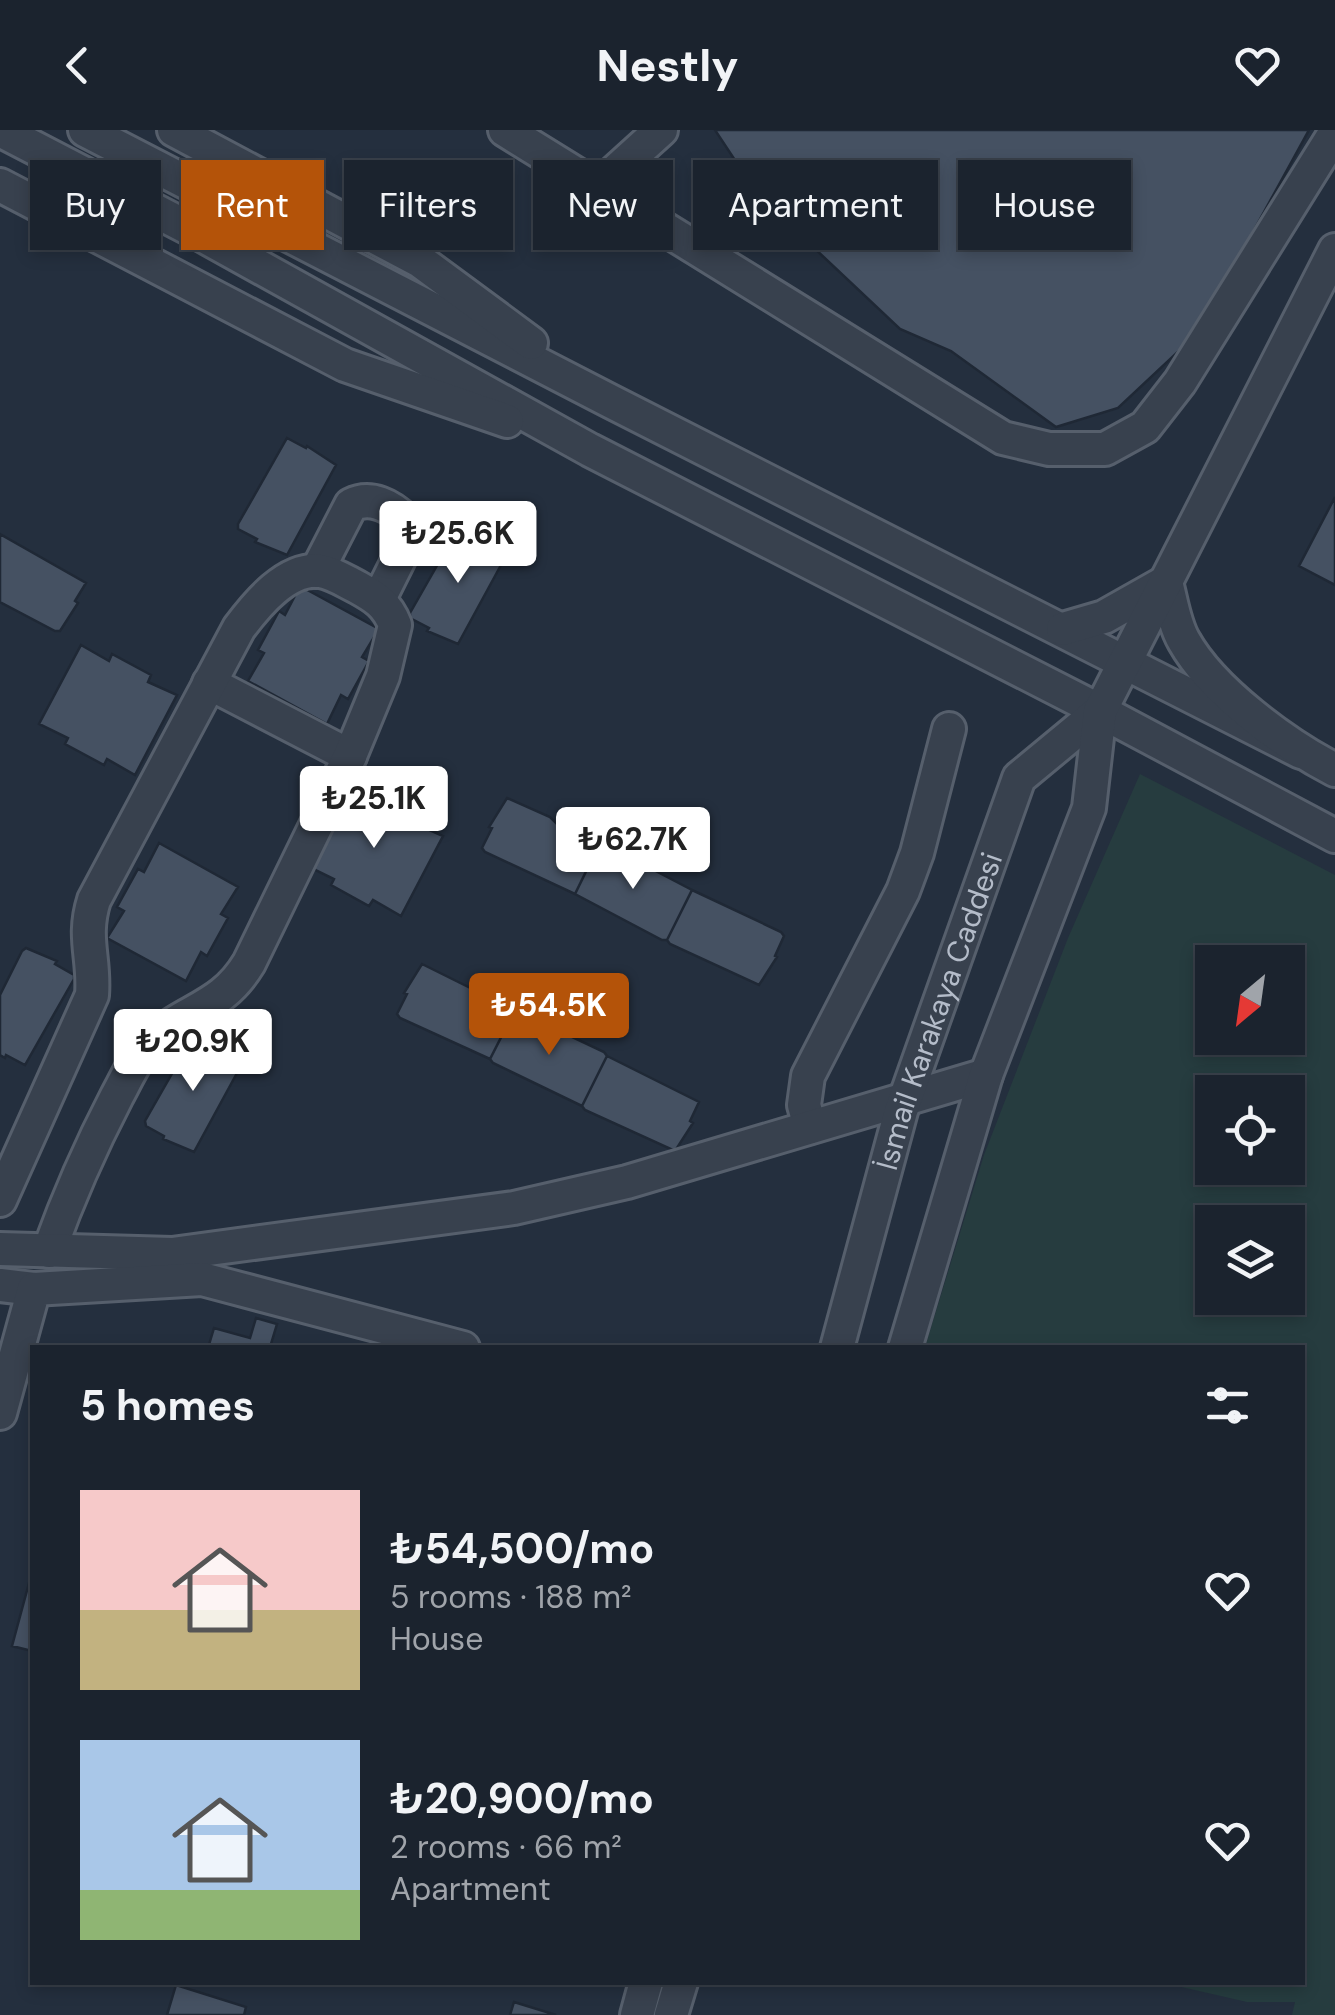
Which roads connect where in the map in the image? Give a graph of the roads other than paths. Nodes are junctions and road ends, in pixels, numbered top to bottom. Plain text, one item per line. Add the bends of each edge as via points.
1 (0, 130) edge
2 (85, 130) edge
3 (174, 130) edge
4 (505, 130) edge
5 (662, 130) edge
6 (1335, 134) edge
7 (554, 160) edge
8 (628, 160) edge
9 (0, 185) edge
10 (673, 233) edge
11 (1335, 250) edge
12 (612, 402) junction
13 (590, 450) junction
14 (317, 570) junction
15 (1166, 582) junction
16 (378, 599) junction
17 (1063, 629) junction
18 (1126, 660) junction
19 (209, 684) junction
20 (1100, 711) junction
21 (949, 729) dead end
22 (1301, 752) junction
23 (350, 756) junction
24 (1335, 770) edge
25 (1335, 836) edge
26 (986, 1075) junction
27 (905, 1099) junction
28 (810, 1127) junction
29 (0, 1200) edge
30 (0, 1249) edge
31 (49, 1251) junction
32 (0, 1285) edge
33 (34, 1289) junction
34 (451, 1345) edge
35 (838, 1345) edge
36 (905, 1345) edge
37 (0, 1413) edge
38 (645, 1985) edge
39 (681, 1985) edge
40 (637, 2015) edge
41 (671, 2015) edge

1 - 13 street
2 - 12 street
3 - 12 street via 420,261
4 - 7 street
5 - 8 street
6 - 10 street via 1180,382 1146,428 1105,449 1050,449 1003,438
9 - 13 street via 344,365
11 - 15 street, İsmail Karakaya Caddesi
12 - 17 street
13 - 20 street
14 - 16 street
14 - 16 street via 351,505 370,500 385,506 406,521 410,538
14 - 19 street via 286,580 251,612
15 - 17 street via 1104,616
15 - 18 street, İsmail Karakaya Caddesi
15 - 22 street via 1183,640 1228,695
16 - 23 street via 391,615 394,636
17 - 18 street
18 - 20 street, İsmail Karakaya Caddesi
18 - 22 street
19 - 23 street
19 - 29 street via 94,900 87,930 92,994
20 - 25 street
20 - 26 street, İsmail Karakaya Caddesi via 1088,808
20 - 27 street, İsmail Karakaya Caddesi via 1019,778
21 - 28 street via 903,891 808,1076 804,1105
22 - 24 street
23 - 31 street via 241,976 140,1054 98,1132
26 - 27 street
26 - 36 street, İsmail Karakaya Caddesi
27 - 28 street
27 - 35 street, İsmail Karakaya Caddesi
28 - 31 street via 514,1208 172,1254
30 - 31 street
32 - 33 street
33 - 34 street via 202,1279
33 - 37 street
38 - 40 street
39 - 41 street

